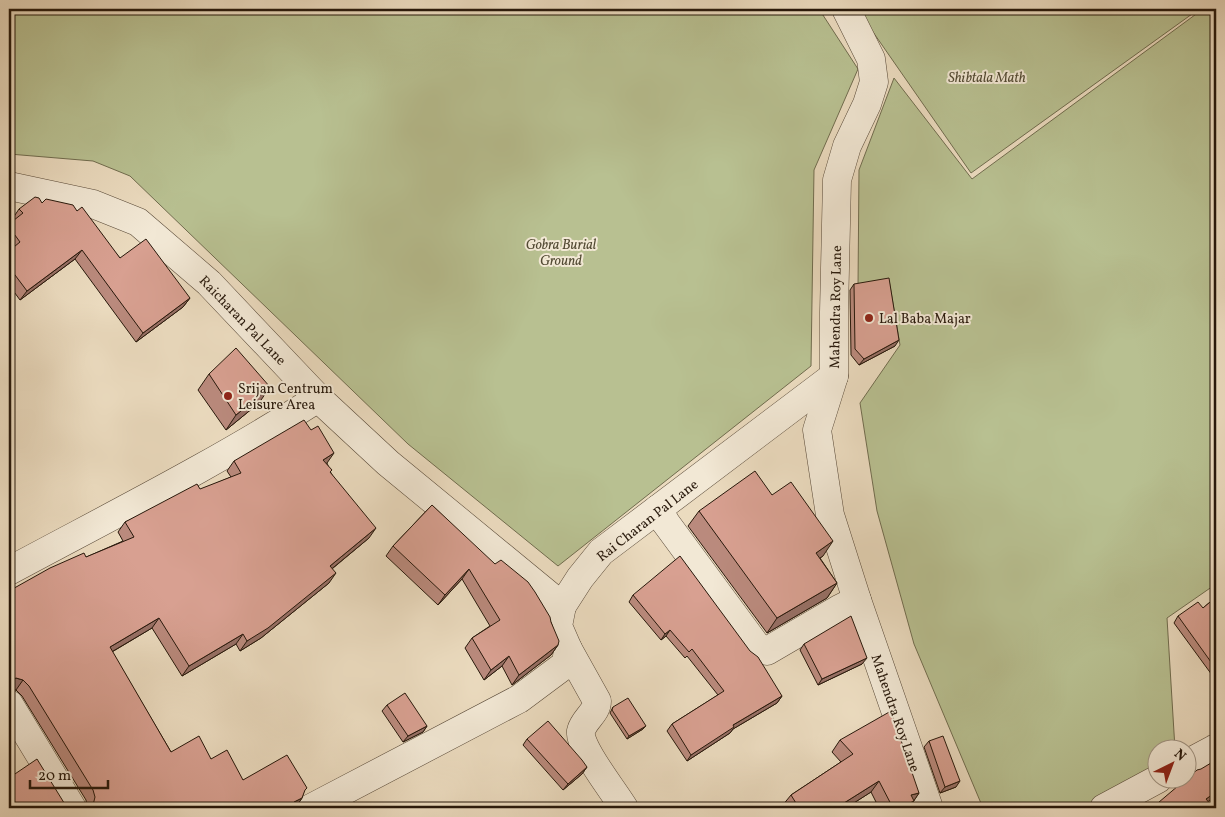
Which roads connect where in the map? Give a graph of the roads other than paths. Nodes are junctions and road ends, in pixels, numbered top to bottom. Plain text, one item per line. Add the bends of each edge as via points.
1 (846, 9) edge
2 (9, 186) edge
3 (834, 376) junction
4 (318, 398) junction
5 (658, 509) junction
6 (9, 570) edge
7 (857, 600) junction
8 (562, 606) junction
9 (568, 649) junction
10 (9, 704) edge
11 (1216, 748) edge
12 (1198, 758) edge
13 (1148, 784) edge
14 (72, 808) edge
15 (311, 808) edge
16 (624, 808) edge
17 (929, 808) edge
18 (1104, 808) edge

1 - 3 street, Mahendra Roy Lane via 871,59 874,82 868,104 847,146 837,180
2 - 4 street, Raicharan Pal Lane via 93,204 138,222 208,283
3 - 5 street, Rai Charan Pal Lane
3 - 7 street, Mahendra Roy Lane via 817,430 830,515
4 - 6 street via 215,460
4 - 8 street, Raicharan Pal Lane via 388,463
5 - 7 street via 758,648 766,651
5 - 8 street, Rai Charan Pal Lane via 601,552
7 - 17 street, Mahendra Roy Lane
8 - 9 street, Rai Charan Pal Lane via 558,626
9 - 15 street via 566,664 519,699
9 - 16 street, Rai Charan Pal Lane via 597,700 581,736 592,760
10 - 14 street
11 - 12 street
13 - 18 street

